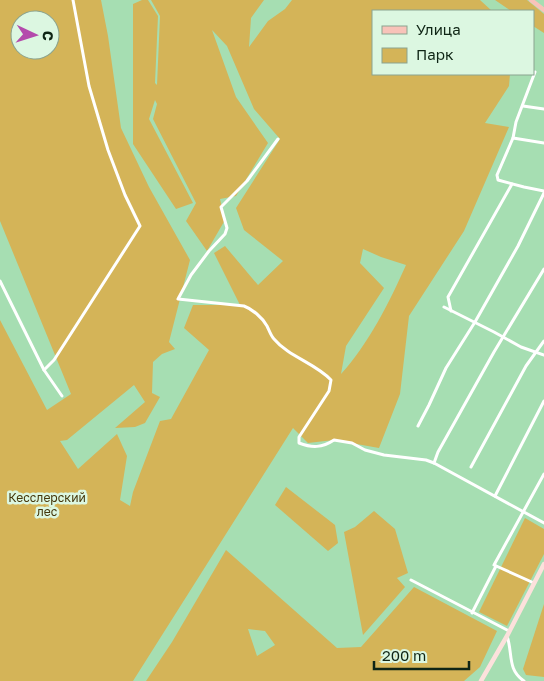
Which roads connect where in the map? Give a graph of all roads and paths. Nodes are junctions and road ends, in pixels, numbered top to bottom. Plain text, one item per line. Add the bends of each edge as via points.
1 (73, 0) edge
2 (531, 0) edge
3 (544, 10) edge
4 (535, 72) dead end
5 (534, 75) edge
6 (534, 75) edge
7 (523, 106) junction
8 (544, 108) edge
9 (513, 138) junction
10 (278, 139) dead end
11 (544, 143) edge
12 (512, 184) junction
13 (544, 192) edge
14 (544, 269) edge
15 (0, 281) edge
16 (444, 307) dead end
17 (451, 311) junction
18 (475, 322) junction
19 (503, 337) junction
20 (544, 341) edge
21 (535, 352) junction
22 (544, 355) edge
23 (44, 370) junction
24 (62, 396) dead end
25 (544, 401) edge
26 (418, 426) dead end
27 (434, 463) junction
28 (471, 467) dead end
29 (544, 474) edge
30 (495, 496) junction
31 (523, 511) junction
32 (544, 523) edge
33 (544, 564) edge
34 (495, 565) junction
35 (412, 580) dead end
36 (534, 583) junction
37 (472, 613) junction
38 (508, 634) junction
39 (481, 681) edge
40 (524, 681) edge

1 - 23 street via 89,86 108,150 140,226 54,360
2 - 3 main road
4 - 6 street
5 - 7 street
7 - 8 street
7 - 9 street
9 - 11 street
9 - 12 street via 497,175 498,180
10 - 27 street via 247,181 221,207 225,234 209,251 178,299 251,308 266,323 273,339 331,380 329,391 299,437 300,443 312,448 334,440 384,455
12 - 13 street
12 - 17 street via 448,297
13 - 18 street
14 - 19 street
15 - 23 street
16 - 17 street
17 - 18 street
18 - 19 street
18 - 26 street via 446,368
19 - 21 street
19 - 27 street
20 - 21 street
21 - 22 street
21 - 28 street
23 - 24 street
25 - 30 street
27 - 30 street
29 - 31 street
30 - 31 street
31 - 32 street
31 - 34 street
33 - 36 main road
34 - 36 street
34 - 37 street
35 - 37 street
36 - 38 main road
37 - 38 street
38 - 39 main road
38 - 40 street via 513,669

